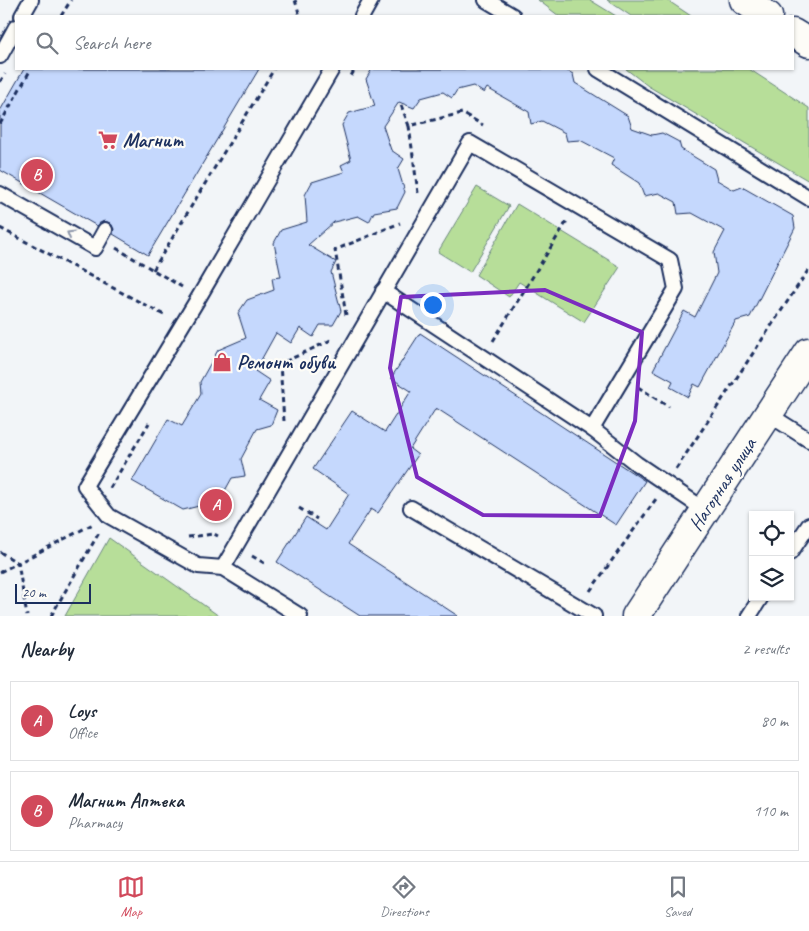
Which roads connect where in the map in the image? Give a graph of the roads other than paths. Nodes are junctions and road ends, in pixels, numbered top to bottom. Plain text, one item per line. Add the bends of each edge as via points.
1 (31, 0) edge
2 (371, 0) edge
3 (486, 0) edge
4 (744, 0) edge
5 (23, 15) edge
6 (363, 15) edge
7 (511, 15) edge
8 (766, 15) edge
9 (15, 29) edge
10 (794, 34) edge
11 (809, 44) edge
12 (0, 56) edge
13 (331, 70) edge
14 (600, 70) edge
15 (0, 194) edge
16 (809, 198) edge
17 (105, 230) dead end
18 (383, 291) junction
19 (809, 352) edge
20 (768, 414) junction
21 (592, 429) junction
22 (809, 440) edge
23 (411, 508) dead end
24 (705, 510) junction
25 (809, 525) edge
26 (794, 547) edge
27 (223, 568) junction
28 (758, 601) edge
29 (300, 616) edge
30 (594, 616) edge
31 (636, 616) edge
32 (749, 616) edge

1 - 5 lane
2 - 6 lane
3 - 7 lane
4 - 8 street
9 - 12 lane
10 - 11 street
13 - 27 lane via 200,298 84,486 109,516 198,566
14 - 16 lane
17 -> 15 lane via 95,248
18 - 21 lane
18 - 21 lane via 470,143 670,260 676,289
18 - 27 lane
19 - 20 street, Нагорная улица
20 - 22 lane
20 - 24 street, Нагорная улица
21 - 24 lane
23 - 30 lane
24 - 31 street, Нагорная улица
25 - 26 lane
27 - 29 lane
28 - 32 lane

